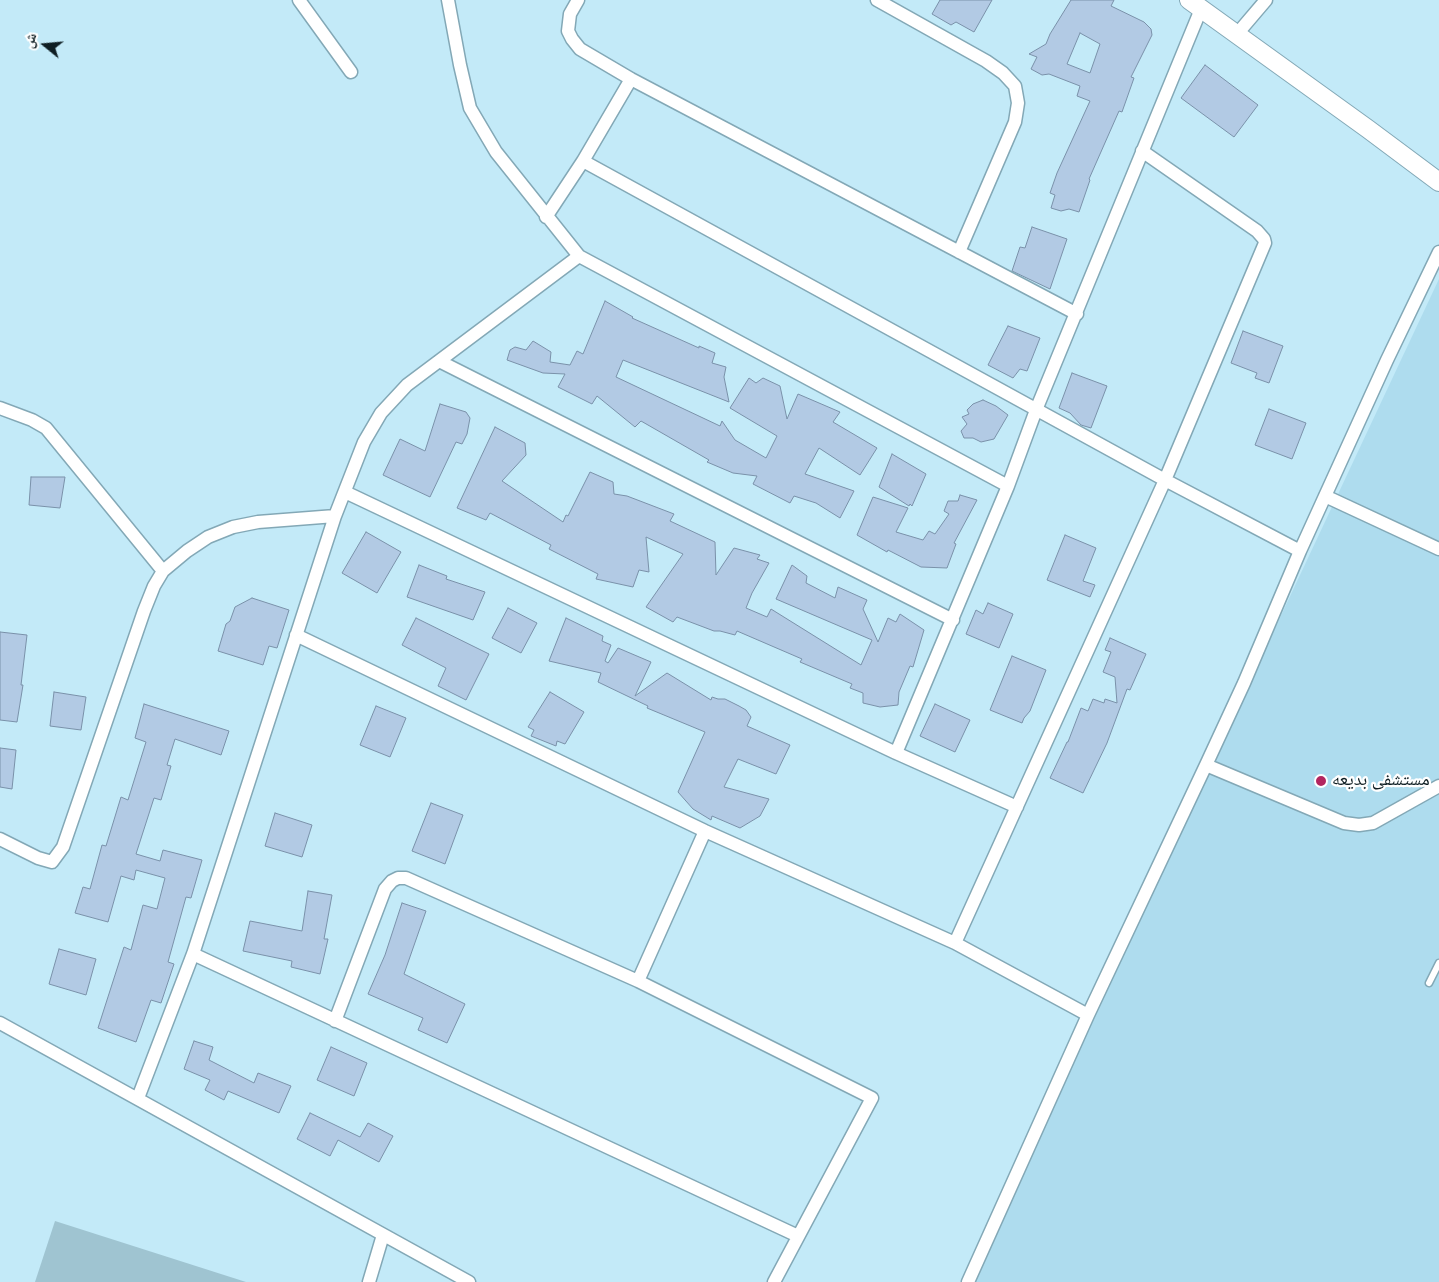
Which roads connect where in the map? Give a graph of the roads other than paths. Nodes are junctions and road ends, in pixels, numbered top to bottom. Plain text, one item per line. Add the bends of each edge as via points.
1 (300, 0) edge
2 (448, 0) edge
3 (578, 0) edge
4 (877, 0) edge
5 (1266, 0) edge
6 (1199, 3) edge
7 (1243, 27) junction
8 (351, 72) dead end
9 (632, 79) junction
10 (1142, 151) junction
11 (583, 161) junction
12 (1439, 170) edge
13 (1439, 182) edge
14 (546, 216) junction
15 (959, 252) junction
16 (1439, 252) edge
17 (579, 256) junction
18 (1077, 314) junction
19 (440, 361) junction
20 (0, 408) edge
21 (1036, 410) junction
22 (1166, 480) junction
23 (1008, 486) junction
24 (345, 492) junction
25 (1325, 496) junction
26 (335, 516) junction
27 (1439, 549) edge
28 (1300, 550) junction
29 (163, 571) junction
30 (953, 620) junction
31 (296, 635) junction
32 (896, 753) junction
33 (1206, 765) junction
34 (1439, 786) edge
35 (1017, 807) junction
36 (705, 831) junction
37 (0, 839) edge
38 (955, 943) junction
39 (193, 954) junction
40 (1439, 963) edge
41 (638, 981) junction
42 (1429, 983) dead end
43 (1088, 1015) junction
44 (336, 1021) junction
45 (0, 1023) edge
46 (138, 1098) junction
47 (383, 1235) junction
48 (798, 1236) junction
49 (369, 1282) edge
50 (470, 1282) edge
51 (774, 1282) edge
52 (968, 1282) edge

1 - 8 street
2 - 14 street via 470,108 496,152
3 - 9 street via 570,14 568,31 572,39 580,49
4 - 15 street via 986,61 1015,86 1018,103 1015,122
5 - 7 street
6 - 7 street
6 - 10 street
6 - 13 street
7 - 12 street
9 - 11 street
9 - 15 street
10 - 18 street
10 - 22 street via 1256,231 1265,244
11 - 14 street
11 - 21 street
14 - 17 street
15 - 18 street
16 - 25 street
17 - 19 street
17 - 23 street
18 - 21 street
19 - 24 street via 407,385 381,413 364,442
19 - 30 street
20 - 29 street via 46,428
21 - 22 street
21 - 23 street
22 - 28 street
22 - 35 street
23 - 30 street
24 - 26 street
24 - 32 street
25 - 27 street
25 - 28 street
26 - 29 street via 233,527 187,550
26 - 31 street
28 - 33 street
29 - 37 street via 144,611 60,851 52,862
30 - 32 street
31 - 36 street
31 - 39 street
32 - 35 street
33 - 34 street via 1344,822 1359,825 1373,823
33 - 43 street
35 - 38 street
36 - 38 street
36 - 41 street
38 - 43 street
39 - 44 street
39 - 46 street
40 - 42 lane
41 - 44 street via 415,881 398,878 386,889
41 - 48 street via 872,1098
43 - 52 street
44 - 48 street
45 - 46 street
46 - 47 street
47 - 49 street
47 - 50 street
48 - 51 street

